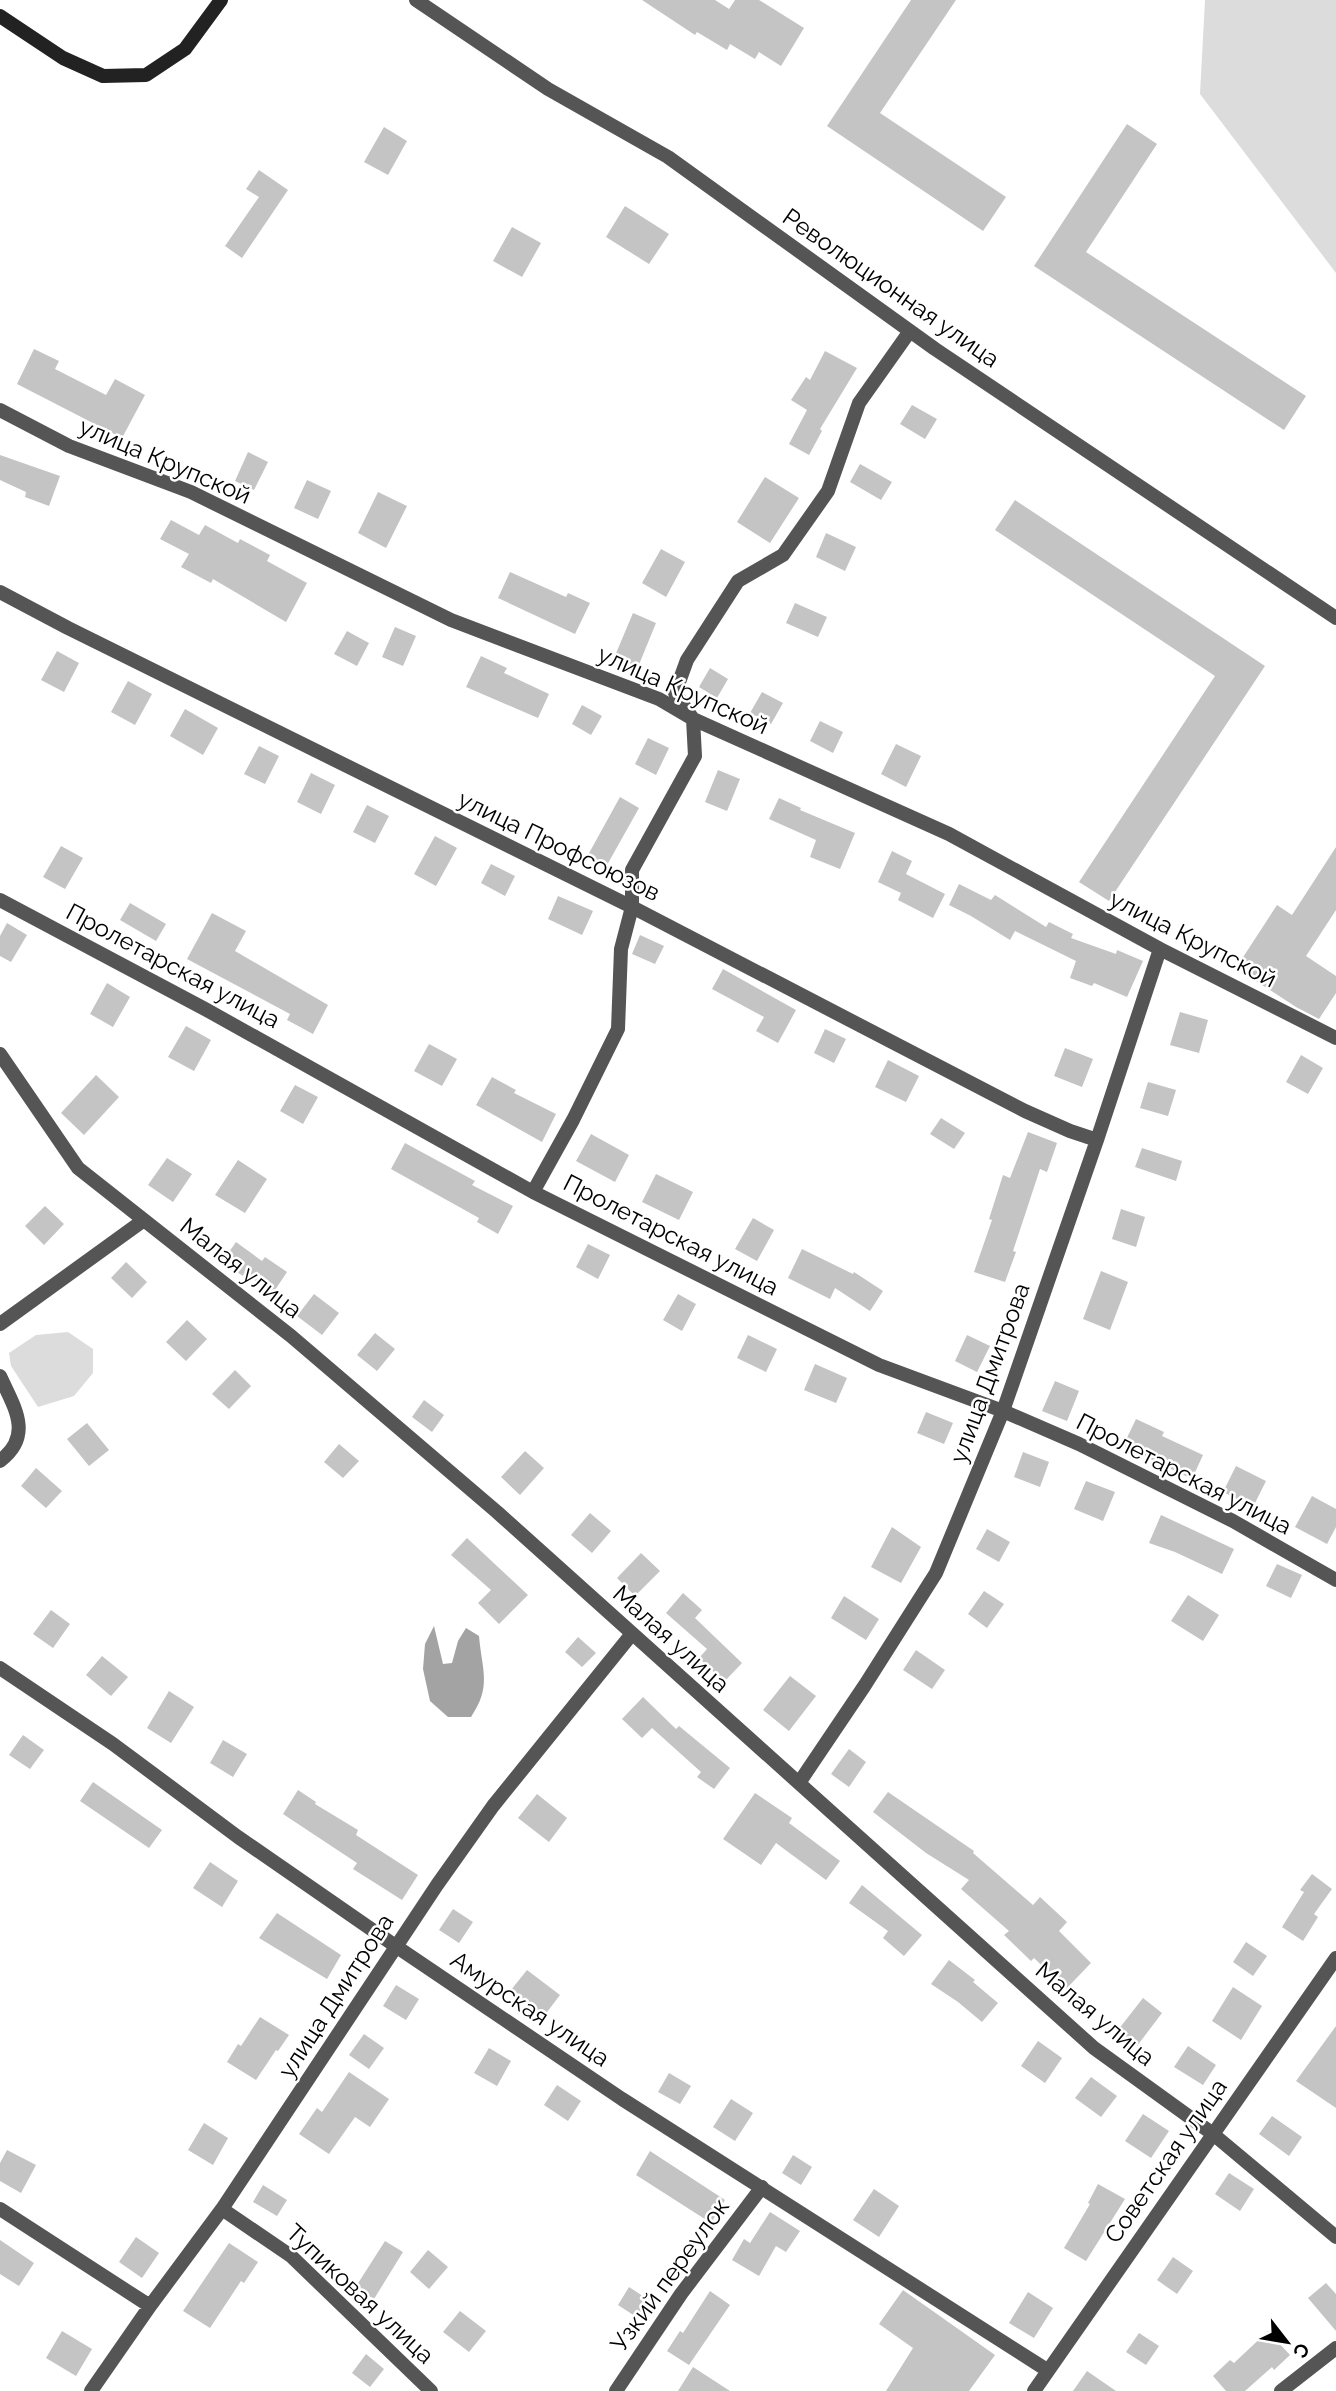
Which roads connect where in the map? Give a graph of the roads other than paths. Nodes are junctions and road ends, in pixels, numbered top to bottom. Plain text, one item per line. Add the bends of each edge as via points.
1 (221, 0) edge
2 (416, 0) edge
3 (0, 16) edge
4 (910, 331) junction
5 (0, 410) edge
6 (0, 592) edge
7 (1336, 618) edge
8 (693, 719) junction
9 (0, 900) edge
10 (632, 907) junction
11 (1160, 949) junction
12 (1336, 1038) edge
13 (0, 1054) edge
14 (1097, 1140) junction
15 (533, 1192) junction
16 (144, 1220) junction
17 (0, 1324) edge
18 (0, 1376) edge
19 (1003, 1410) junction
20 (0, 1461) edge
21 (1336, 1580) edge
22 (631, 1635) junction
23 (0, 1668) edge
24 (799, 1783) junction
25 (397, 1947) junction
26 (1336, 1958) edge
27 (1213, 2134) junction
28 (762, 2187) junction
29 (0, 2209) edge
30 (222, 2209) junction
31 (1336, 2236) edge
32 (150, 2306) junction
33 (1336, 2348) edge
34 (1047, 2370) junction
35 (91, 2391) edge
36 (431, 2391) edge
37 (616, 2391) edge
38 (1034, 2391) edge
39 (1281, 2391) edge

1 - 3 street via 185,49 146,75 103,76 63,58
2 - 4 street, Революционная улица via 548,89 668,157
4 - 7 street, Революционная улица
4 - 8 street via 859,402 828,491 783,555 738,581 687,660 676,693
5 - 8 street, улица Крупской via 69,446 191,492 451,620 659,699
6 - 10 street, улица Профсоюзов
8 - 10 street via 695,757 632,870
8 - 11 street, улица Крупской via 949,834
9 - 15 street, Пролетарская улица
10 - 14 street, улица Профсоюзов via 1025,1111
10 - 15 street via 621,949 618,1029
11 - 12 street, улица Крупской
11 - 14 street, улица Дмитрова
13 - 16 street, Малая улица via 78,1168
14 - 19 street, улица Дмитрова
15 - 19 street, Пролетарская улица via 879,1365
16 - 17 street
16 - 22 street, Малая улица via 497,1512
18 - 20 street via 20,1422 12,1451
19 - 21 street, Пролетарская улица via 1233,1521
19 - 24 street, улица Дмитрова via 936,1573
22 - 24 street, Малая улица
22 - 25 street, улица Дмитрова via 493,1807
23 - 25 street, Амурская улица
24 - 27 street, Малая улица via 1094,2048
25 - 28 street, Амурская улица
25 - 30 street, улица Дмитрова
26 - 27 street, Советская улица
27 - 31 street, Малая улица
27 - 34 street, Советская улица
28 - 34 street, Амурская улица
28 - 37 street, Узкий переулок via 681,2294
29 - 32 street
30 - 32 street, улица Дмитрова
30 - 36 street, Тупиковая улица via 291,2256
32 - 35 street, улица Дмитрова
33 - 39 street
34 - 38 street, Советская улица

